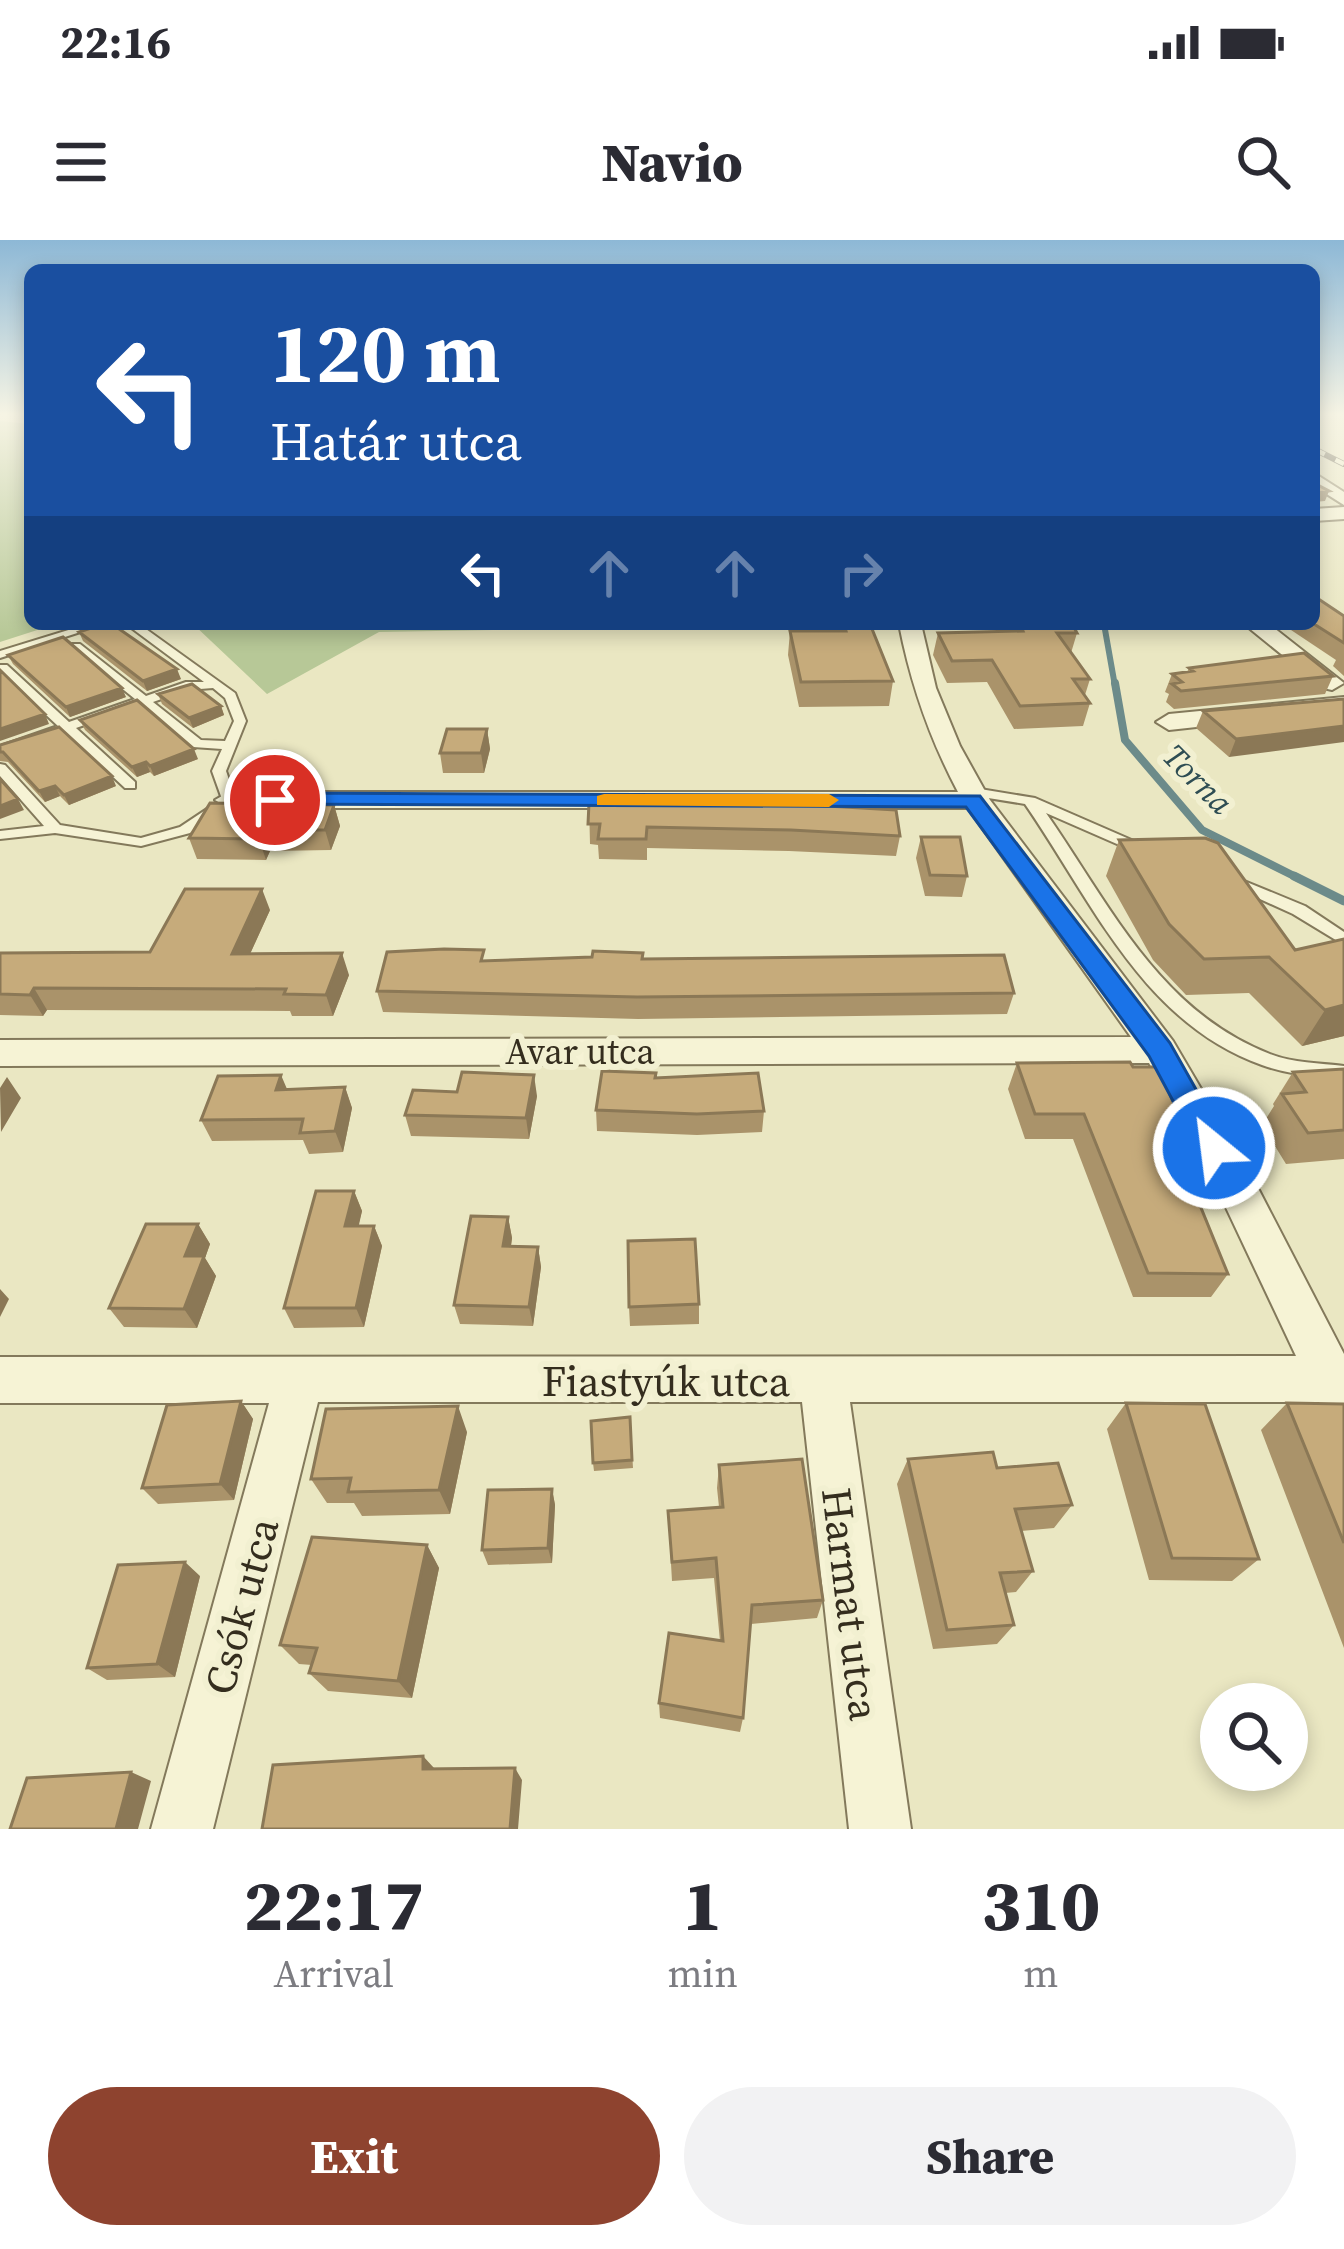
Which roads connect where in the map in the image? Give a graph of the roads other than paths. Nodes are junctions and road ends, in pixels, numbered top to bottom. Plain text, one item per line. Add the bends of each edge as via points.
1 (84, 630) edge
2 (140, 630) edge
3 (911, 630) edge
4 (1263, 630) edge
5 (76, 646) edge
6 (2, 662) edge
7 (217, 685) junction
8 (1344, 692) edge
9 (144, 700) junction
10 (1344, 704) edge
11 (1169, 722) dead end
12 (67, 727) junction
13 (230, 745) junction
14 (0, 751) edge
15 (0, 768) edge
16 (130, 785) dead end
17 (970, 796) junction
18 (229, 800) junction
19 (1030, 801) junction
20 (56, 829) junction
21 (0, 836) edge
22 (1163, 855) edge
23 (1220, 875) edge
24 (1344, 940) edge
25 (1160, 1050) junction
26 (0, 1052) edge
27 (1344, 1073) edge
28 (0, 1380) edge
29 (823, 1380) junction
30 (299, 1382) junction
31 (1338, 1390) edge
32 (182, 1829) edge
33 (880, 1829) edge

1 - 6 lane
2 - 7 lane
3 - 17 street via 917,676
4 - 8 street
5 - 9 lane
6 - 12 lane
7 - 9 lane
7 - 13 lane via 231,696 240,722
9 - 12 lane
9 - 13 lane via 198,744
10 - 11 street
12 - 14 lane
12 - 16 lane
13 - 18 lane via 219,771
15 - 20 lane
17 - 18 street
17 - 19 lane
17 - 25 street
18 - 20 lane via 185,830 141,842
19 - 22 lane
19 - 27 lane via 1139,971 1192,1022 1264,1060
20 - 21 lane
23 - 24 lane
25 - 26 street, Avar utca
25 - 31 street
28 - 30 street, Fiastyúk utca
29 - 30 street, Fiastyúk utca
29 - 31 street, Fiastyúk utca
29 - 33 street, Harmat utca
30 - 32 street, Csók utca

